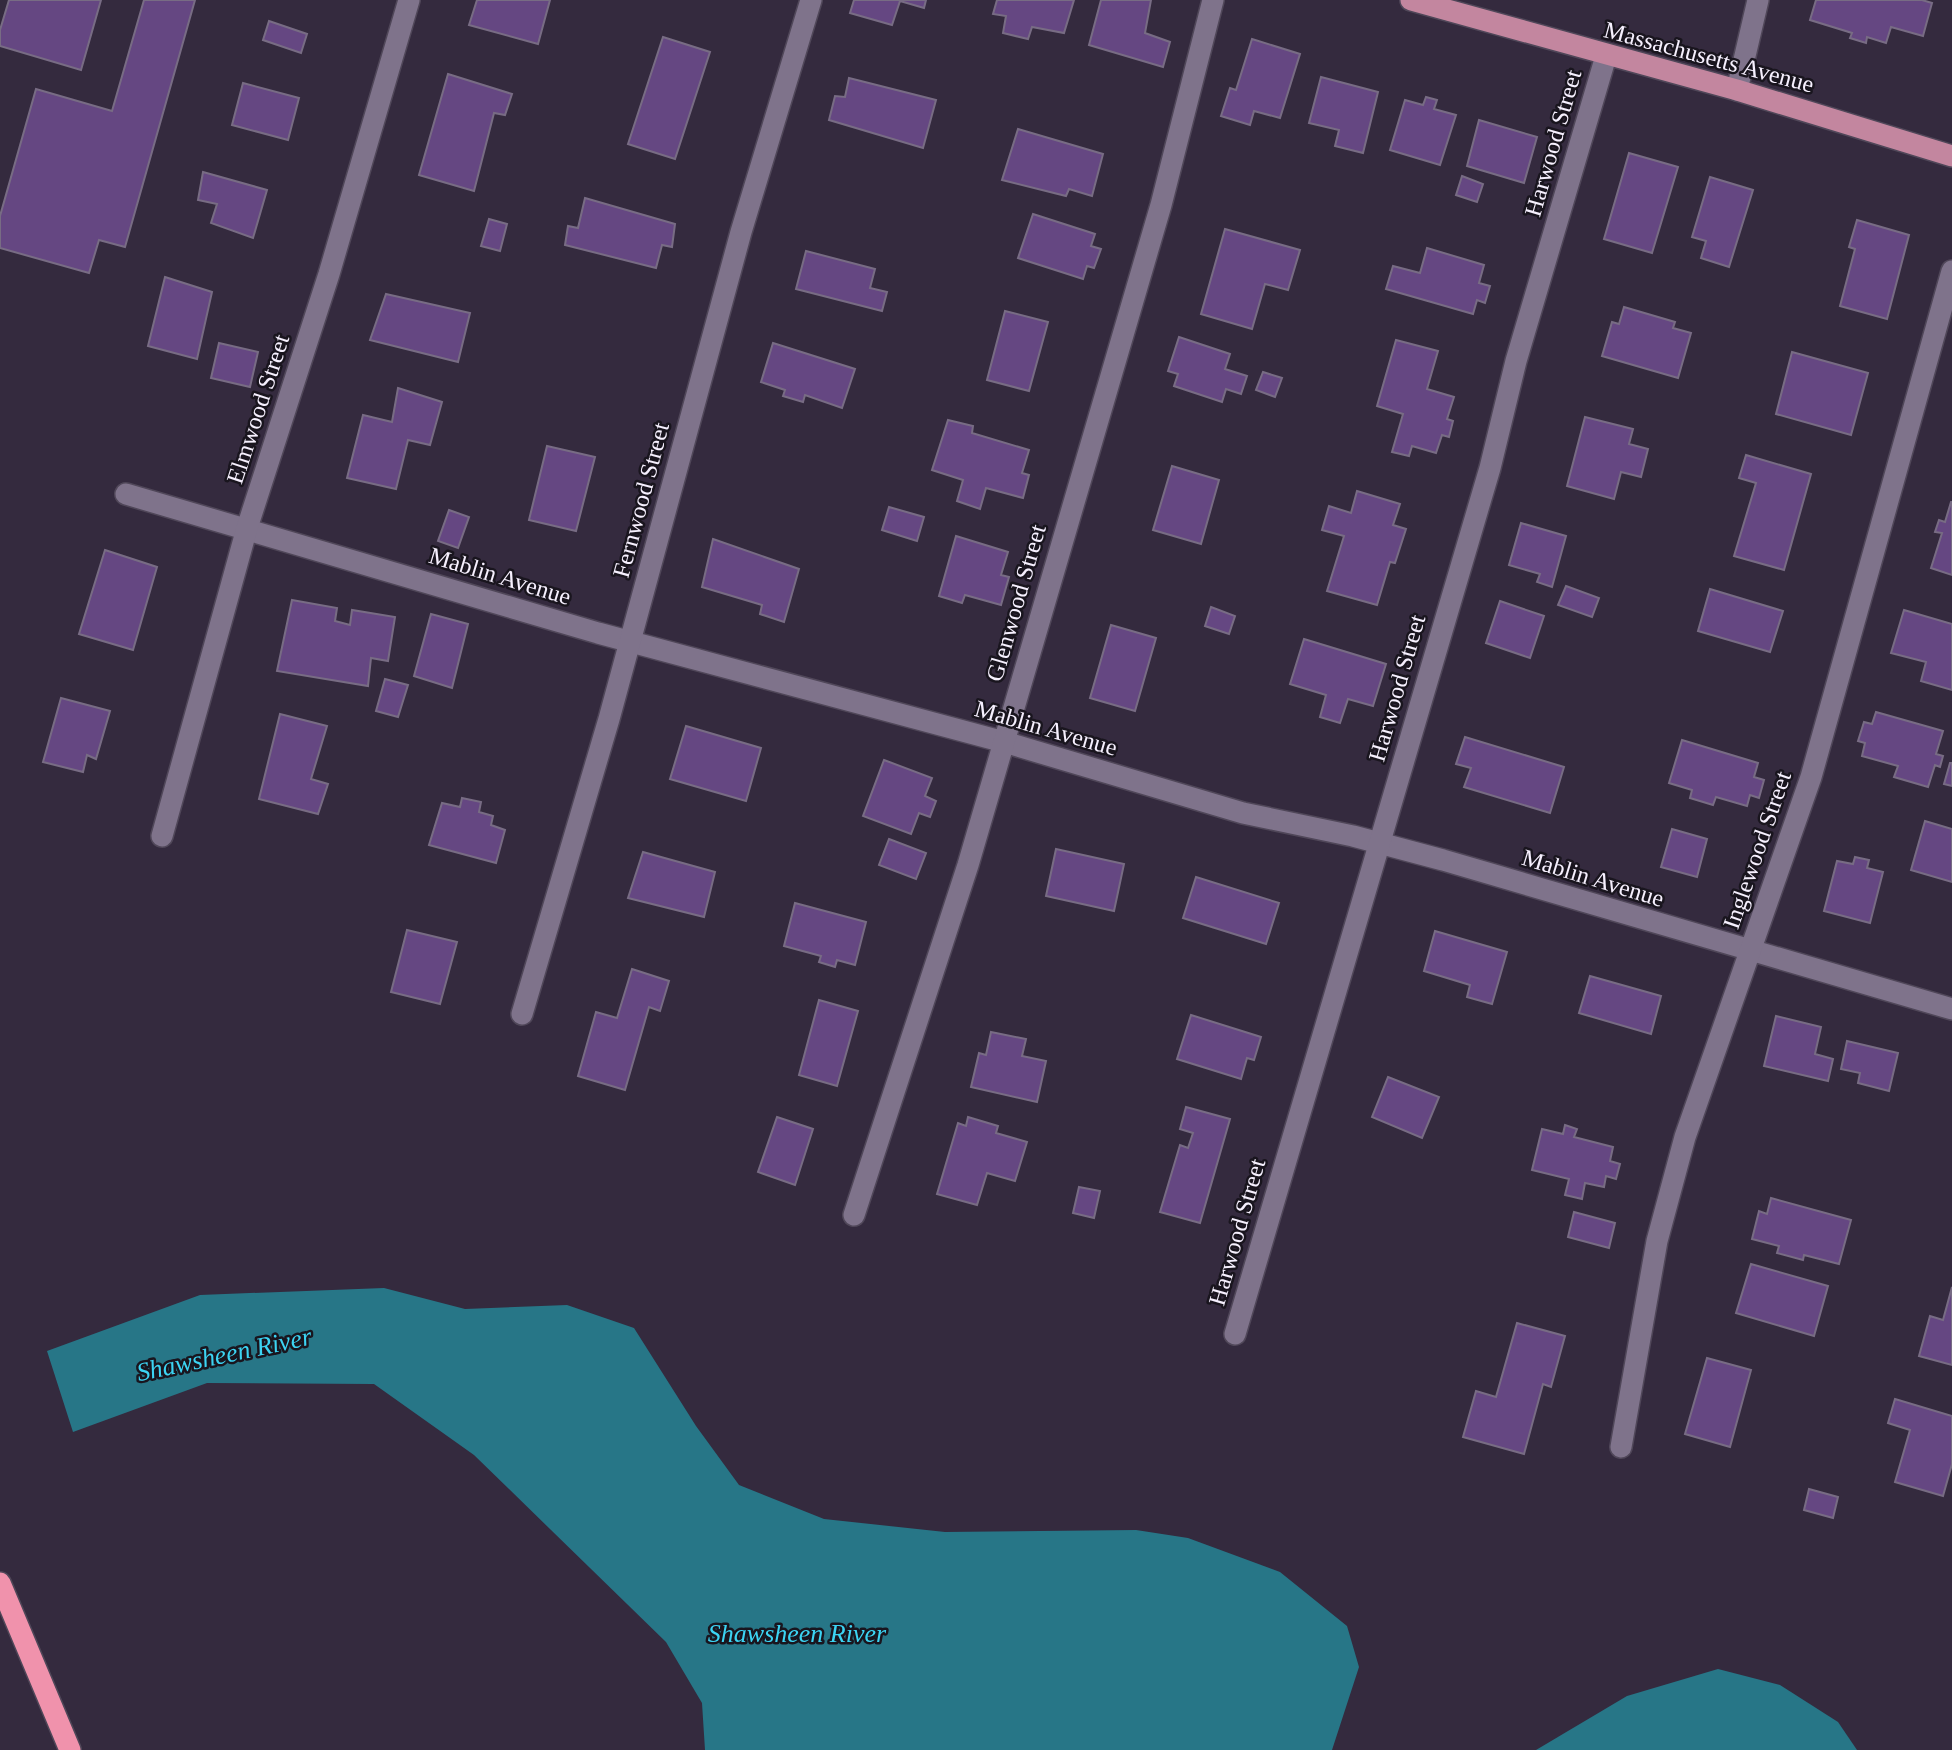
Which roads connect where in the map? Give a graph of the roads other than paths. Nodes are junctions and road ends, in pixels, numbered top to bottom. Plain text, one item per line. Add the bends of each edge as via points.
1 (409, 0) edge
2 (811, 0) edge
3 (1213, 0) edge
4 (1411, 0) edge
5 (1758, 0) edge
6 (1606, 56) junction
7 (1737, 90) junction
8 (1952, 156) edge
9 (1952, 271) edge
10 (127, 494) dead end
11 (247, 528) junction
12 (630, 642) junction
13 (1004, 743) junction
14 (162, 836) dead end
15 (1379, 843) junction
16 (1750, 952) junction
17 (1952, 1009) edge
18 (522, 1014) dead end
19 (854, 1215) dead end
20 (1235, 1334) dead end
21 (1621, 1447) dead end
22 (0, 1583) edge
23 (70, 1750) edge

1 - 11 street, Elmwood Street via 329,274
2 - 12 street, Fernwood Street via 741,232
3 - 13 street, Glenwood Street via 1161,205
4 - 6 main road, Massachusetts Avenue
5 - 7 street
6 - 7 main road, Massachusetts Avenue
6 - 15 street, Harwood Street
7 - 8 main road, Massachusetts Avenue
9 - 16 street, Inglewood Street via 1811,777
10 - 11 street, Mablin Avenue
11 - 12 street, Mablin Avenue
11 - 14 street, Elmwood Street
12 - 13 street, Mablin Avenue
12 - 18 street, Fernwood Street
13 - 15 street, Mablin Avenue via 1243,813
13 - 19 street, Glenwood Street
15 - 16 street, Mablin Avenue
15 - 20 street, Harwood Street
16 - 17 street, Mablin Avenue
16 - 21 street, Inglewood Street via 1685,1137 1660,1228
22 - 23 highway

